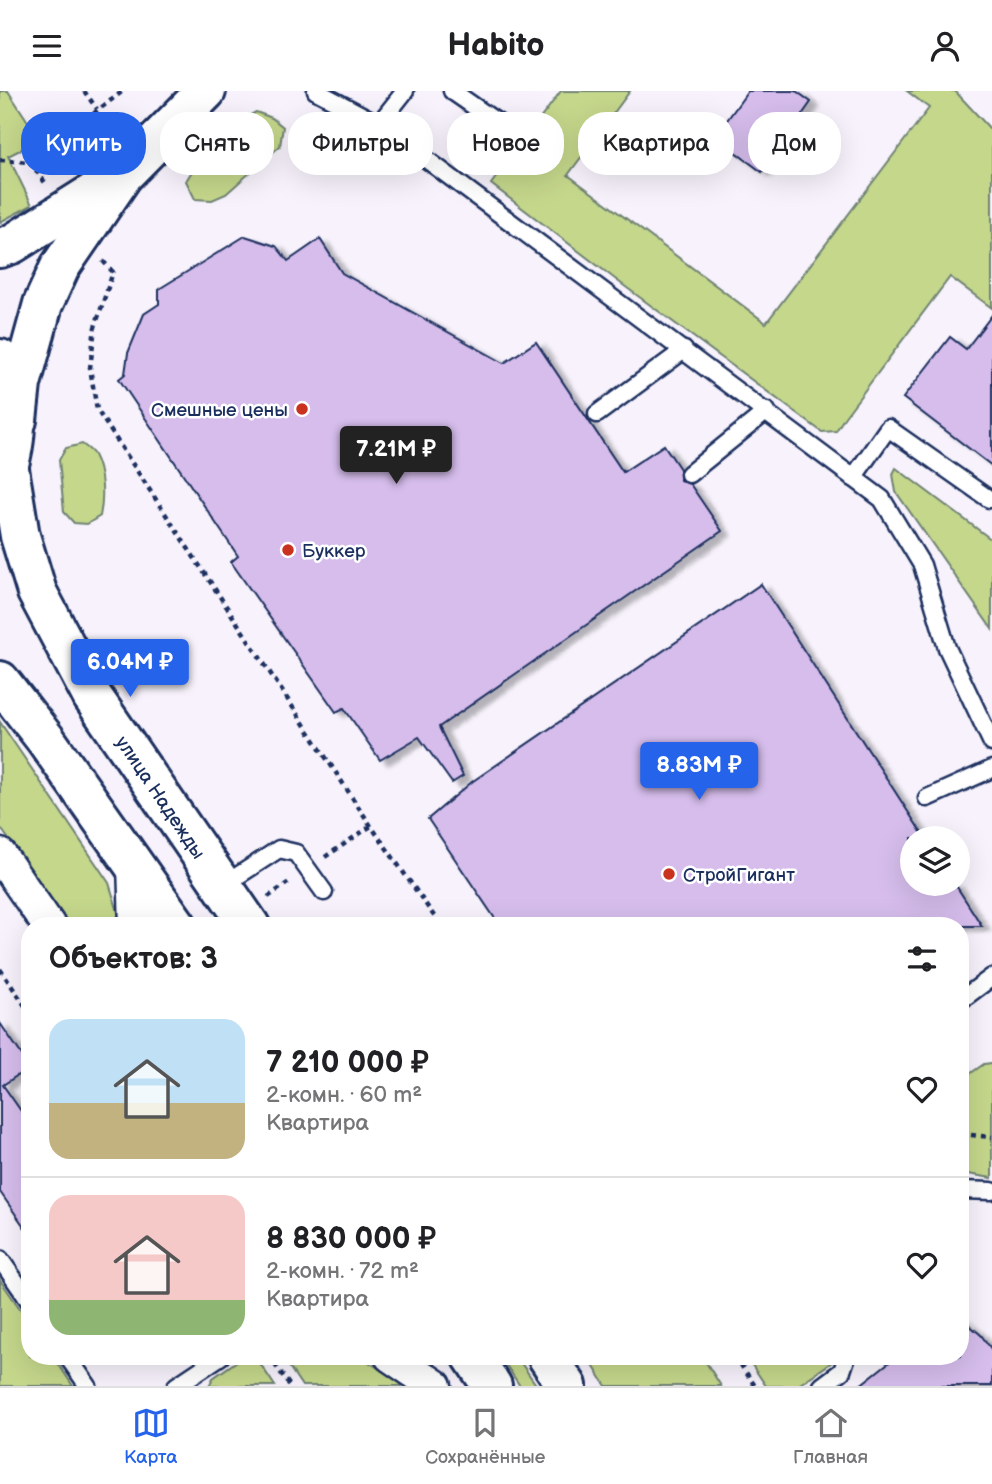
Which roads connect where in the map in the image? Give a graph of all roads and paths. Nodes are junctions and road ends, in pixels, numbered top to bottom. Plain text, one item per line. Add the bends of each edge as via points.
1 (84, 91) edge
2 (123, 91) edge
3 (206, 91) edge
4 (316, 91) edge
5 (405, 91) edge
6 (452, 91) edge
7 (97, 109) junction
8 (93, 112) edge
9 (356, 112) edge
10 (388, 112) edge
11 (482, 112) edge
12 (0, 160) edge
13 (21, 161) edge
14 (433, 164) edge
15 (39, 175) edge
16 (73, 223) junction
17 (0, 248) edge
18 (684, 350) junction
19 (0, 359) edge
20 (767, 411) junction
21 (597, 414) dead end
22 (17, 420) junction
23 (689, 474) dead end
24 (853, 478) junction
25 (4, 479) edge
26 (989, 499) dead end
27 (0, 681) edge
28 (992, 743) edge
29 (992, 769) edge
30 (927, 798) dead end
31 (0, 855) edge
32 (134, 864) junction
33 (222, 886) junction
34 (324, 892) dead end
35 (43, 917) edge
36 (136, 917) edge
37 (171, 917) edge
38 (244, 917) edge
39 (435, 917) edge
40 (0, 969) edge
41 (992, 977) edge
42 (969, 994) edge
43 (21, 1000) edge
44 (969, 1135) edge
45 (992, 1137) edge
46 (969, 1190) edge
47 (992, 1191) edge
48 (0, 1259) edge
49 (21, 1289) edge
50 (73, 1365) edge
51 (208, 1365) edge
52 (276, 1365) edge
53 (404, 1365) edge
54 (478, 1365) edge
55 (553, 1365) edge
56 (741, 1365) edge
57 (844, 1365) edge
58 (88, 1386) edge
59 (176, 1386) edge
60 (290, 1386) edge
61 (435, 1386) edge
62 (492, 1386) edge
63 (567, 1386) edge
64 (755, 1386) edge
65 (822, 1386) edge

1 - 7 path
2 - 7 path
3 - 16 main road, улица Надежды
4 - 9 lane
5 - 10 lane
6 - 11 lane
7 - 8 path
12 - 13 path
14 - 18 lane
15 - 16 path
16 - 17 main road
16 - 22 main road, улица Надежды via 43,304 21,384
16 - 39 path via 113,272 95,327 90,368 97,410
18 - 20 lane
18 - 21 lane
19 - 22 main road
20 - 23 lane
20 - 24 lane
22 - 25 main road, улица Надежды
24 - 26 lane via 888,428
24 - 28 lane via 882,499 922,565 947,648
25 - 33 main road, улица Надежды via 37,593 92,696
27 - 32 main road
29 - 30 lane
31 - 35 street
32 - 36 street
32 - 37 main road
33 - 34 lane via 279,849 296,853
33 - 38 main road, улица Надежды
40 - 43 path
41 - 42 lane
44 - 45 path
46 - 47 lane
48 - 49 lane
50 - 58 lane
51 - 59 lane
52 - 60 path
53 - 61 street
54 - 62 main road
55 - 63 main road
56 - 64 path
57 - 65 lane

